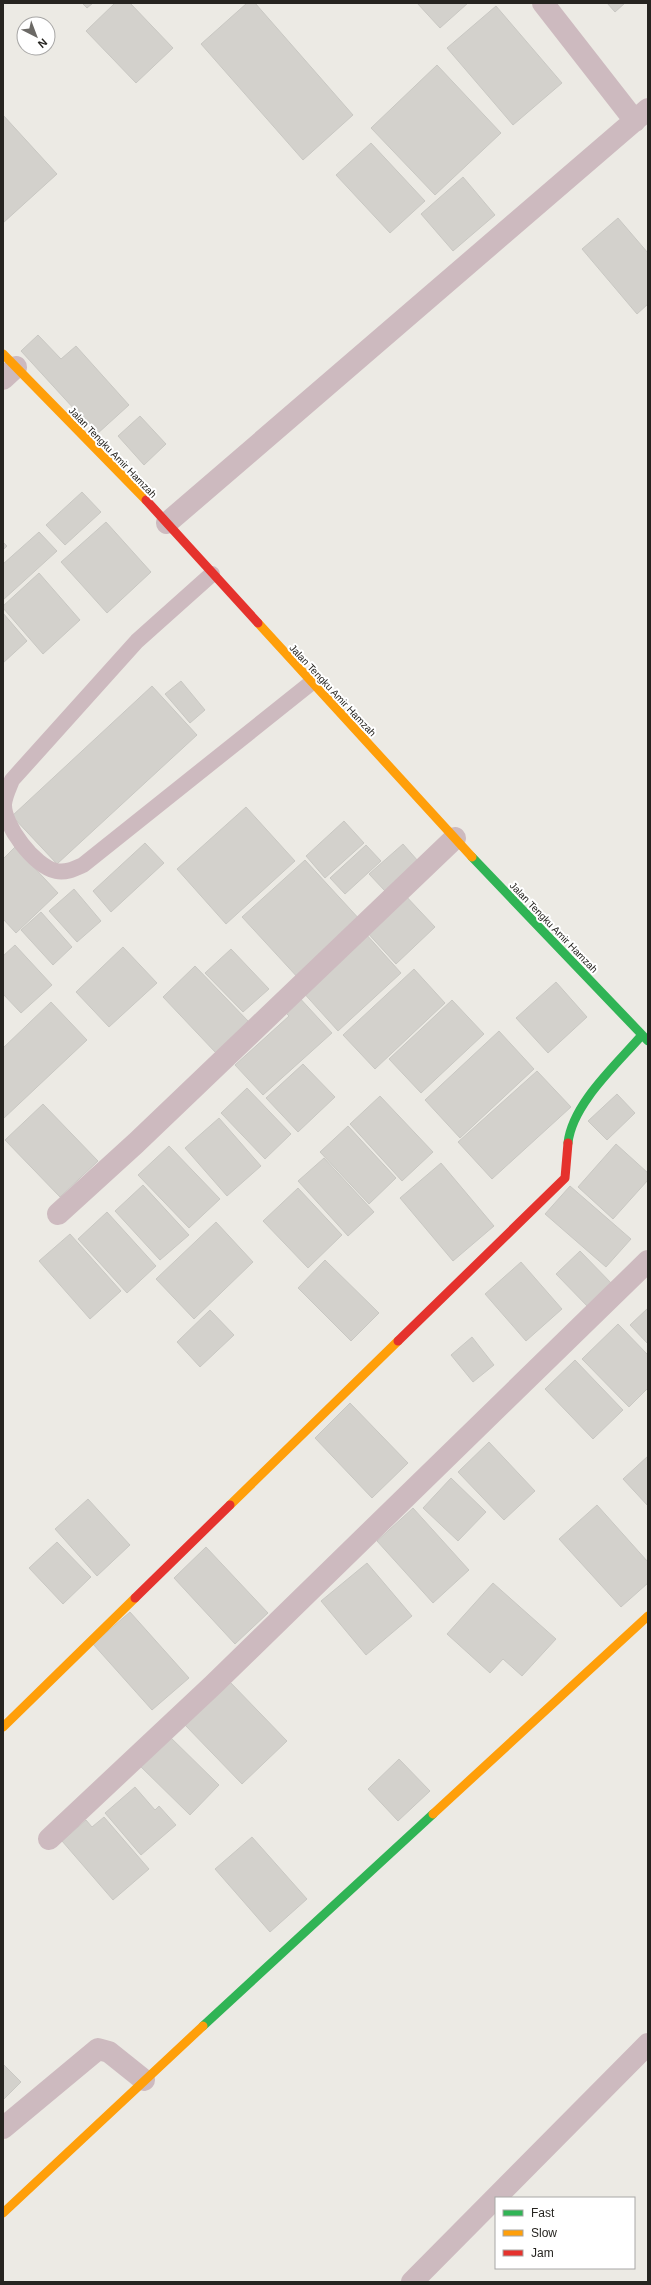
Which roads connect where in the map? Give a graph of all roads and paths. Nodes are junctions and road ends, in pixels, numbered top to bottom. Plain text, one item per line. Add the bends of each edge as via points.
1 (543, 3) edge
2 (642, 115) edge
3 (7, 367) edge
4 (167, 523) junction
5 (212, 574) junction
6 (312, 683) junction
7 (455, 838) junction
8 (645, 1038) edge
9 (58, 1214) dead end
10 (648, 1261) edge
11 (648, 1616) edge
12 (3, 1727) edge
13 (49, 1839) dead end
14 (648, 2044) edge
15 (144, 2080) junction
16 (3, 2128) edge
17 (496, 2197) edge
18 (495, 2198) edge
19 (3, 2213) edge
20 (412, 2282) edge

1 - 2 street
2 - 4 street
3 - 4 main road, Jalan Tengku Amir Hamzah
4 - 5 main road, Jalan Tengku Amir Hamzah
5 - 6 main road, Jalan Tengku Amir Hamzah
5 - 6 lane via 137,641 12,780 6,794 5,813 11,830 31,853 56,871 69,871 83,865
6 - 7 main road, Jalan Tengku Amir Hamzah
7 - 8 main road, Jalan Tengku Amir Hamzah
7 - 9 street via 136,1143
8 - 12 main road via 585,1102 569,1135 565,1178
10 - 13 street via 225,1674
11 - 15 main road
14 - 17 street
15 - 16 street via 109,2052 98,2049
15 - 19 main road
18 - 20 street

